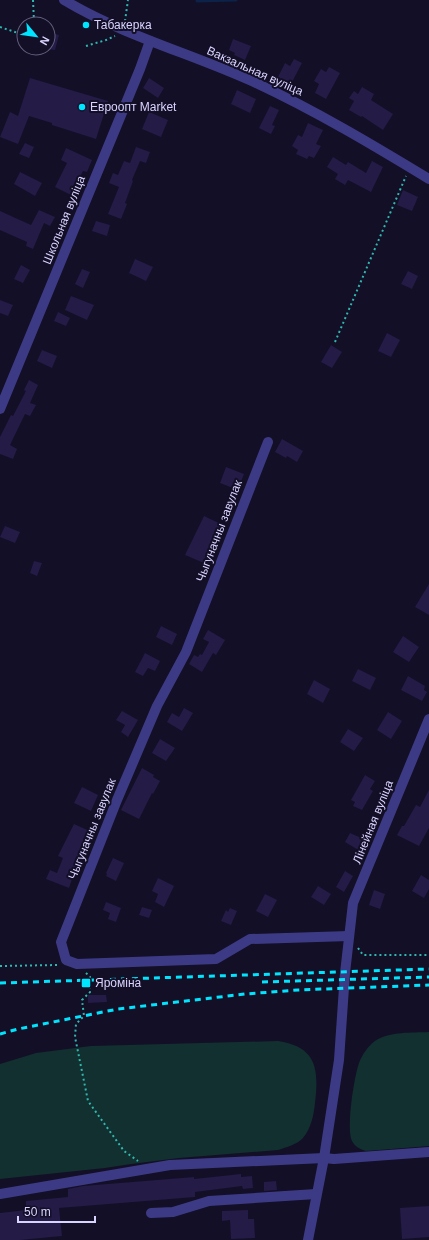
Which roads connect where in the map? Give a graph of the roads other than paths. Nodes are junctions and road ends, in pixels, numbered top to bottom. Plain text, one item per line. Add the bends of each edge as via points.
1 (64, 0) edge
2 (150, 41) junction
3 (429, 179) edge
4 (0, 409) edge
5 (268, 442) dead end
6 (429, 719) edge
7 (349, 936) junction
8 (429, 1152) edge
9 (324, 1158) junction
10 (0, 1194) edge
11 (316, 1194) junction
12 (151, 1213) dead end
13 (308, 1240) edge

1 - 2 street, Вакзальная вуліца via 97,18
2 - 3 street, Вакзальная вуліца via 255,83 339,125
2 - 4 street, Школьная вуліца
5 - 7 street, Чыгуначны завулак via 186,652 157,706 61,942 66,960 77,964 216,959 250,939
6 - 7 street, Лінейная вуліца via 353,903
7 - 9 street, Лінейная вуліца via 339,1060
8 - 9 street
9 - 10 street via 170,1165
9 - 11 street, Лінейная вуліца
11 - 12 street via 209,1201 173,1212
11 - 13 street, Лінейная вуліца

